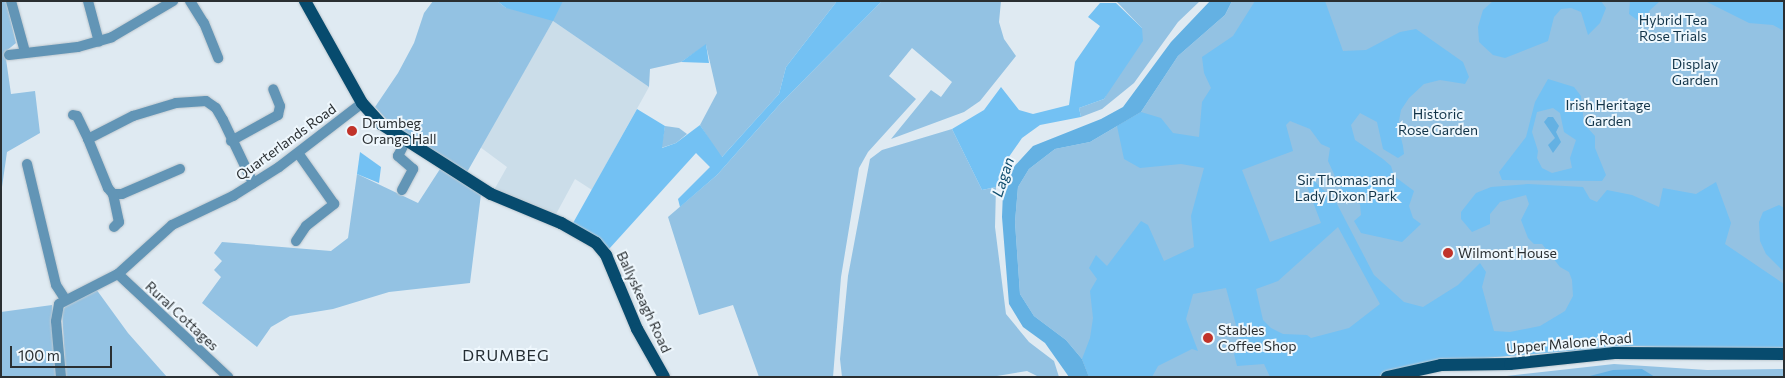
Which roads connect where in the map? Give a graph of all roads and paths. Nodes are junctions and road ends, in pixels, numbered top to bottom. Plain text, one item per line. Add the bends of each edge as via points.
1 (11, 1) edge
2 (88, 1) edge
3 (174, 1) edge
4 (190, 1) edge
5 (305, 1) edge
6 (99, 42) junction
7 (25, 52) junction
8 (9, 55) dead end
9 (218, 58) dead end
10 (273, 89) dead end
11 (362, 103) junction
12 (73, 115) dead end
13 (88, 139) junction
14 (231, 141) junction
15 (405, 142) junction
16 (298, 153) junction
17 (28, 164) dead end
18 (180, 170) dead end
19 (253, 183) junction
20 (402, 190) dead end
21 (113, 194) junction
22 (114, 227) dead end
23 (296, 241) dead end
24 (118, 274) junction
25 (65, 300) junction
26 (1784, 354) edge
27 (61, 377) edge
28 (228, 377) edge
29 (664, 377) edge
30 (1387, 377) edge

1 - 7 street
2 - 6 street
3 - 6 street via 112,38
4 - 9 street
5 - 11 main road, Ballyskeagh Road
6 - 7 street
7 - 8 street
10 - 14 street via 280,106 278,115
11 - 15 main road, Ballyskeagh Road via 381,124
11 - 16 street, Quarterlands Road
12 - 13 street via 77,116
13 - 14 street via 133,116 194,99 206,100 216,108
13 - 21 street
14 - 19 street
15 - 20 street via 398,156 413,169
15 - 29 main road, Ballyskeagh Road via 490,194 561,223 596,243 606,255 637,329
16 - 19 street, Quarterlands Road
16 - 23 street via 334,204 306,226
17 - 25 street via 56,285
18 - 21 street via 122,194
19 - 24 street, Quarterlands Road via 172,225
21 - 22 street via 119,222
24 - 25 street, Quarterlands Road
24 - 28 street, Rural Cottages
25 - 27 street via 59,304 56,321
26 - 30 main road, Upper Malone Road via 1614,353 1510,364 1442,365

